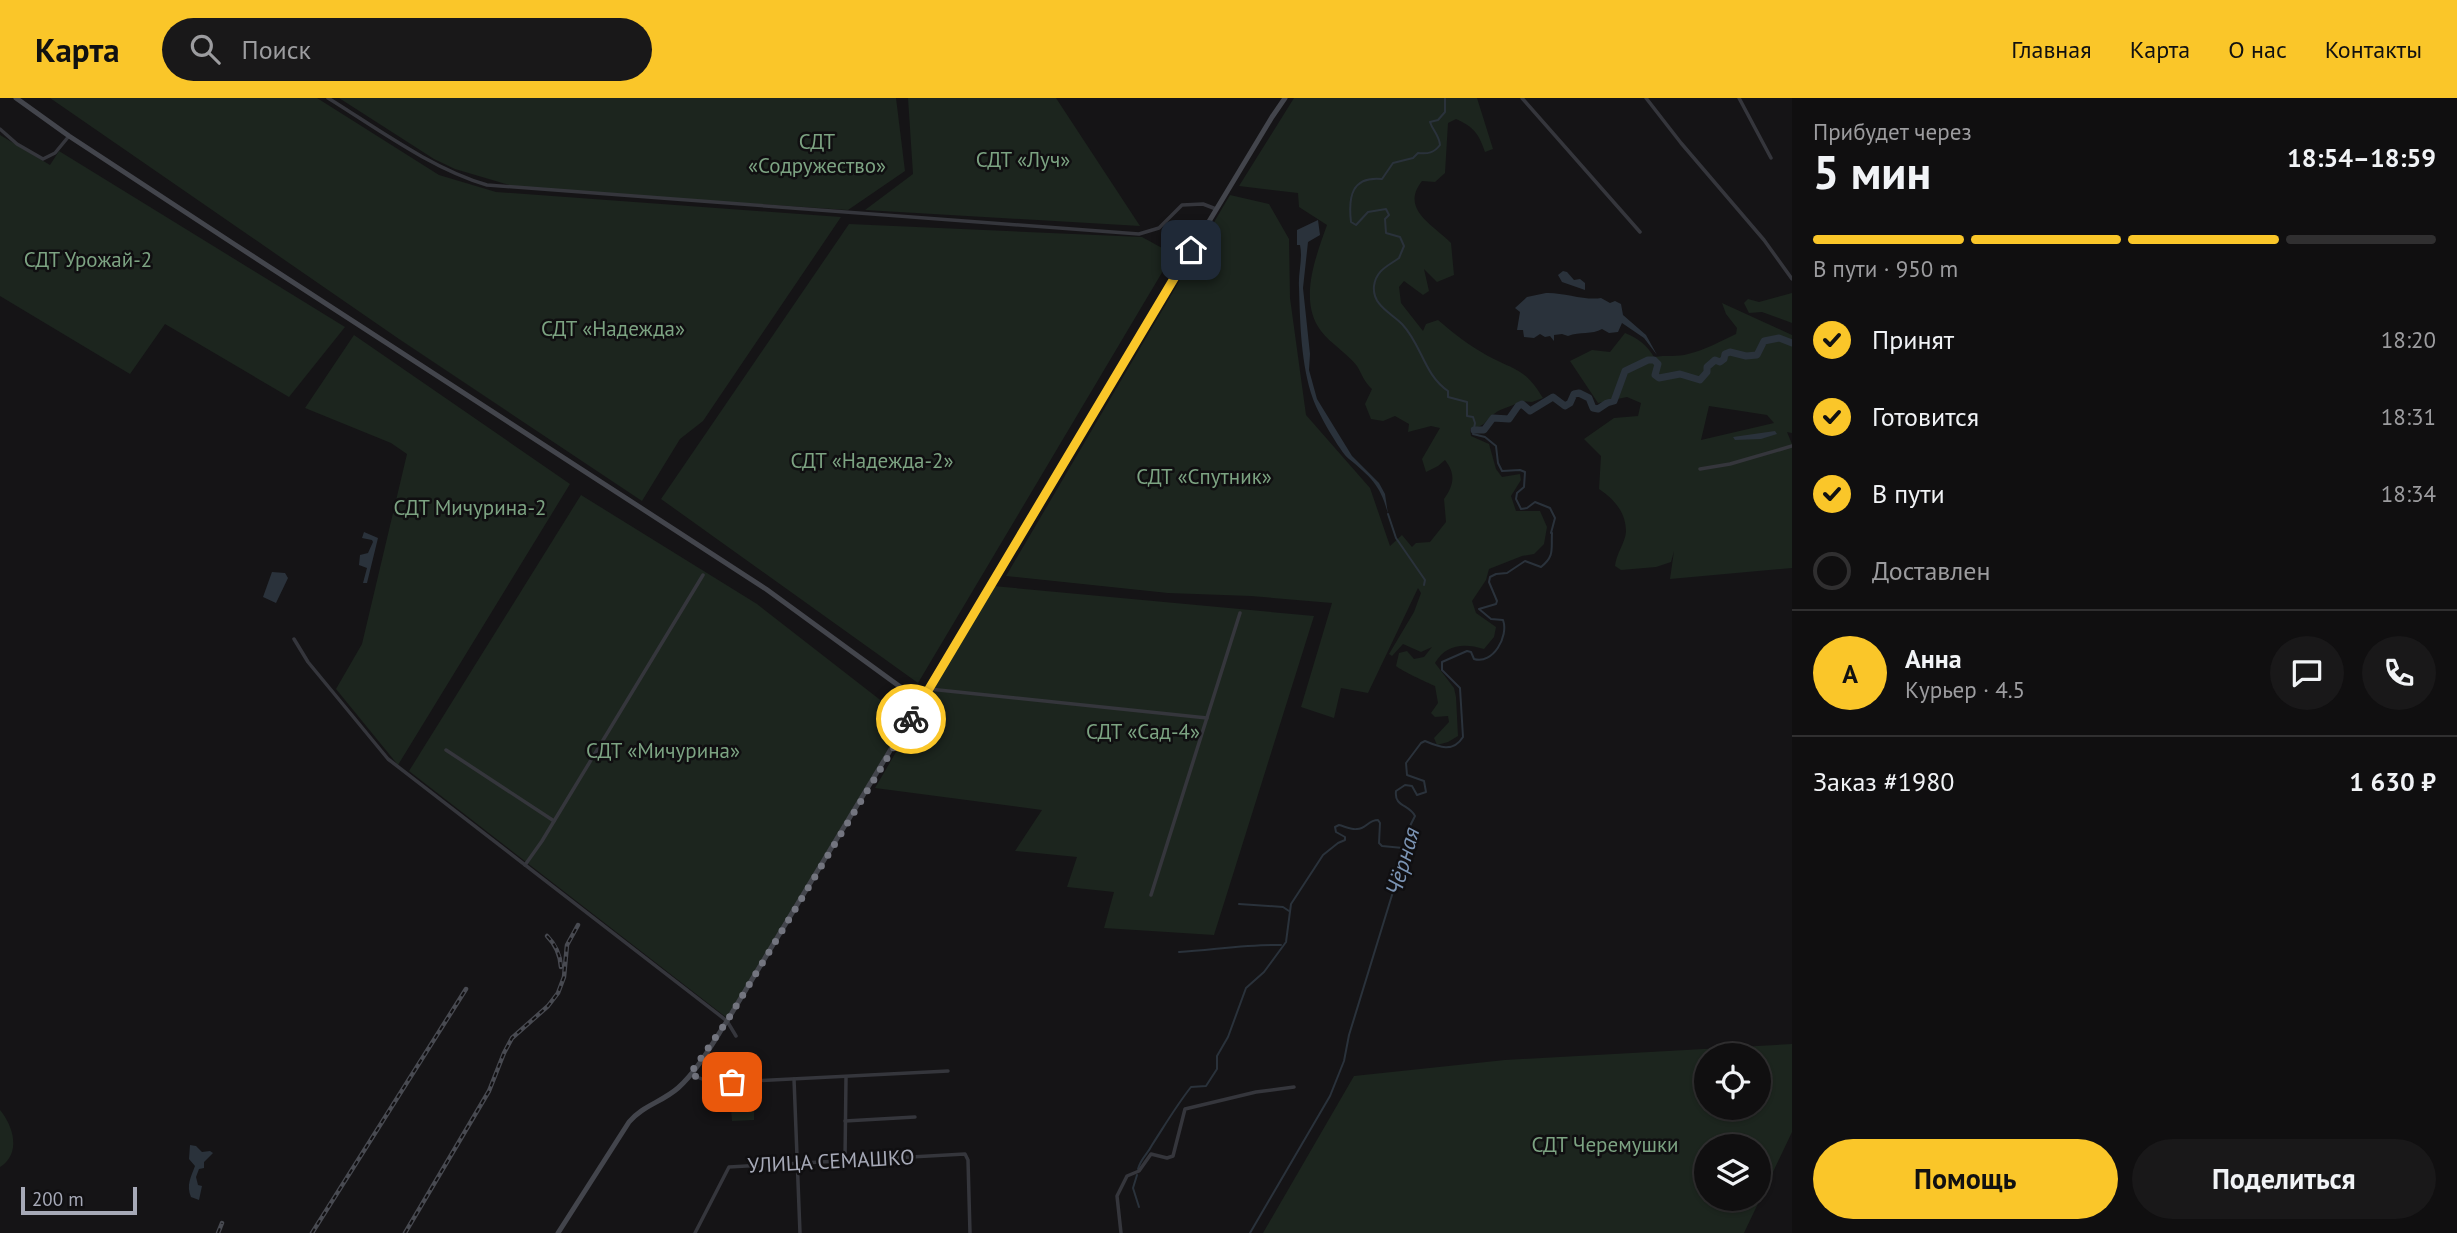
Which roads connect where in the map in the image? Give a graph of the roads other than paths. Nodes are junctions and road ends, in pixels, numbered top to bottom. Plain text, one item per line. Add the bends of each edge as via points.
1 (16, 98) edge
2 (328, 98) edge
3 (1285, 98) edge
4 (1522, 98) edge
5 (1646, 98) edge
6 (1738, 98) edge
7 (0, 129) edge
8 (69, 136) junction
9 (1771, 158) dead end
10 (1216, 209) junction
11 (1640, 232) dead end
12 (1792, 279) edge
13 (1792, 446) edge
14 (1700, 469) dead end
15 (704, 575) dead end
16 (1240, 613) dead end
17 (294, 639) dead end
18 (929, 689) junction
19 (921, 702) junction
20 (1207, 718) junction
21 (446, 750) dead end
22 (554, 821) junction
23 (524, 865) junction
24 (1152, 895) dead end
25 (727, 1021) junction
26 (736, 1036) dead end
27 (948, 1072) dead end
28 (690, 1074) junction
29 (846, 1077) junction
30 (794, 1079) junction
31 (1294, 1087) dead end
32 (915, 1117) dead end
33 (845, 1121) junction
34 (845, 1159) junction
35 (797, 1163) junction
36 (558, 1233) edge
37 (695, 1233) edge
38 (800, 1233) edge
39 (971, 1233) edge
40 (1121, 1233) edge

1 - 8 main road
2 - 10 street via 442,167 488,185 1139,234 1159,228 1182,205
3 - 10 main road
4 - 11 street
5 - 12 street
6 - 9 street
7 - 8 street via 43,159
8 - 19 main road via 766,589
10 - 18 main road
13 - 14 street
15 - 22 street
16 - 20 street
17 - 23 street via 388,759
18 - 19 main road
18 - 20 street
19 - 25 main road
20 - 24 street
21 - 22 street
22 - 23 street
23 - 25 street
25 - 26 street
25 - 28 main road
27 - 29 street
28 - 30 street via 712,1083
28 - 36 main road via 629,1122
29 - 30 street
29 - 33 street
30 - 35 street
31 - 40 street via 1187,1107 1173,1156 1152,1154 1139,1171 1126,1176 1117,1196
32 - 33 street
33 - 34 street
34 - 35 street, УЛИЦА СЕМАШКО
34 - 39 street, УЛИЦА СЕМАШКО via 965,1154
35 - 37 street, УЛИЦА СЕМАШКО via 729,1167
35 - 38 street

